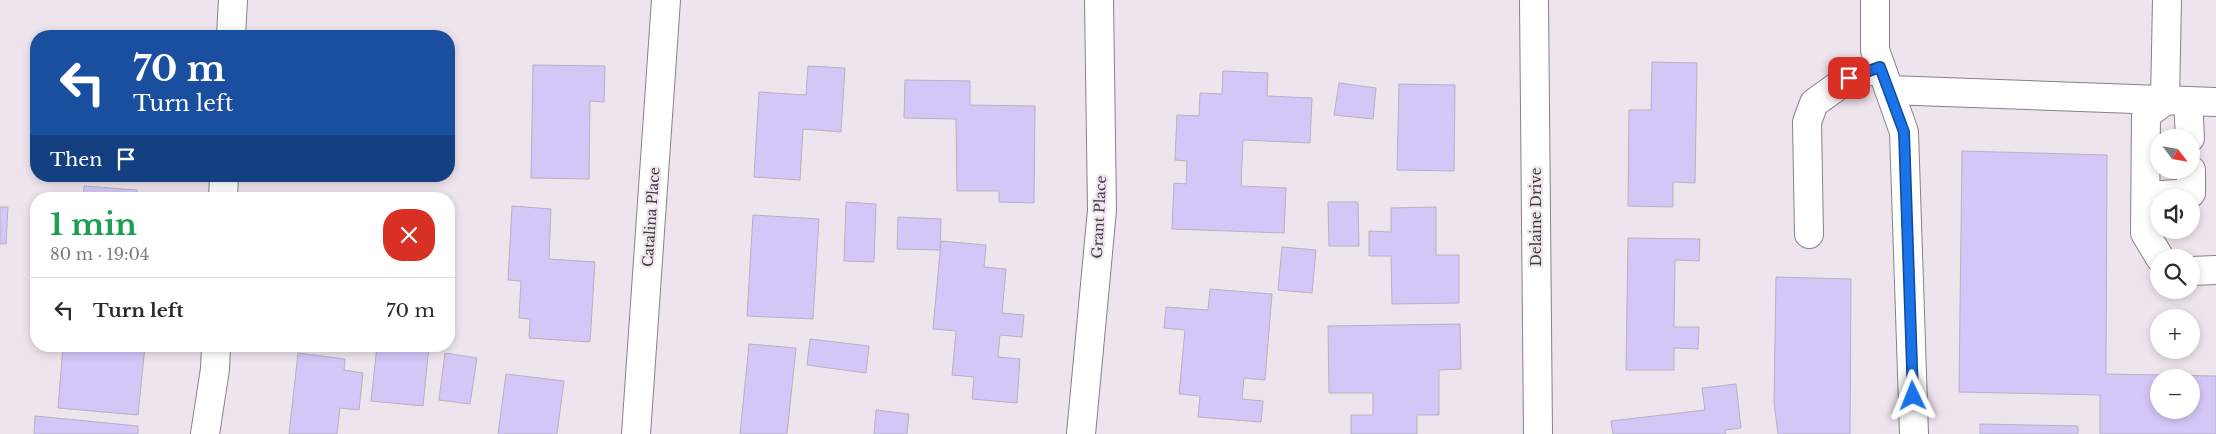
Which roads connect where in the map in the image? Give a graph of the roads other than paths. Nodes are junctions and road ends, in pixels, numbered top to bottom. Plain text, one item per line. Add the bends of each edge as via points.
1 (233, 0) edge
2 (666, 0) edge
3 (1099, 0) edge
4 (1534, 0) edge
5 (1875, 0) edge
6 (2167, 0) edge
7 (231, 30) edge
8 (1884, 78) junction
9 (2177, 101) junction
10 (2216, 102) edge
11 (2187, 129) edge
12 (2191, 179) edge
13 (2146, 196) junction
14 (1809, 234) dead end
15 (2155, 249) edge
16 (2216, 270) edge
17 (2200, 271) edge
18 (215, 352) edge
19 (205, 434) edge
20 (636, 434) edge
21 (1081, 434) edge
22 (1538, 434) edge
23 (1914, 434) edge

1 - 7 street
2 - 20 street, Catalina Place
3 - 21 street, Grant Place via 1102,210
4 - 22 street, Delaine Drive
5 - 8 street via 1875,50
6 - 9 street
8 - 9 street
8 - 14 street via 1849,78 1814,103 1807,122
8 - 23 street via 1904,132
9 - 10 street
9 - 11 street
9 - 13 street via 2146,116
12 - 13 street via 2191,193
13 - 15 street via 2145,233
16 - 17 street
18 - 19 street

